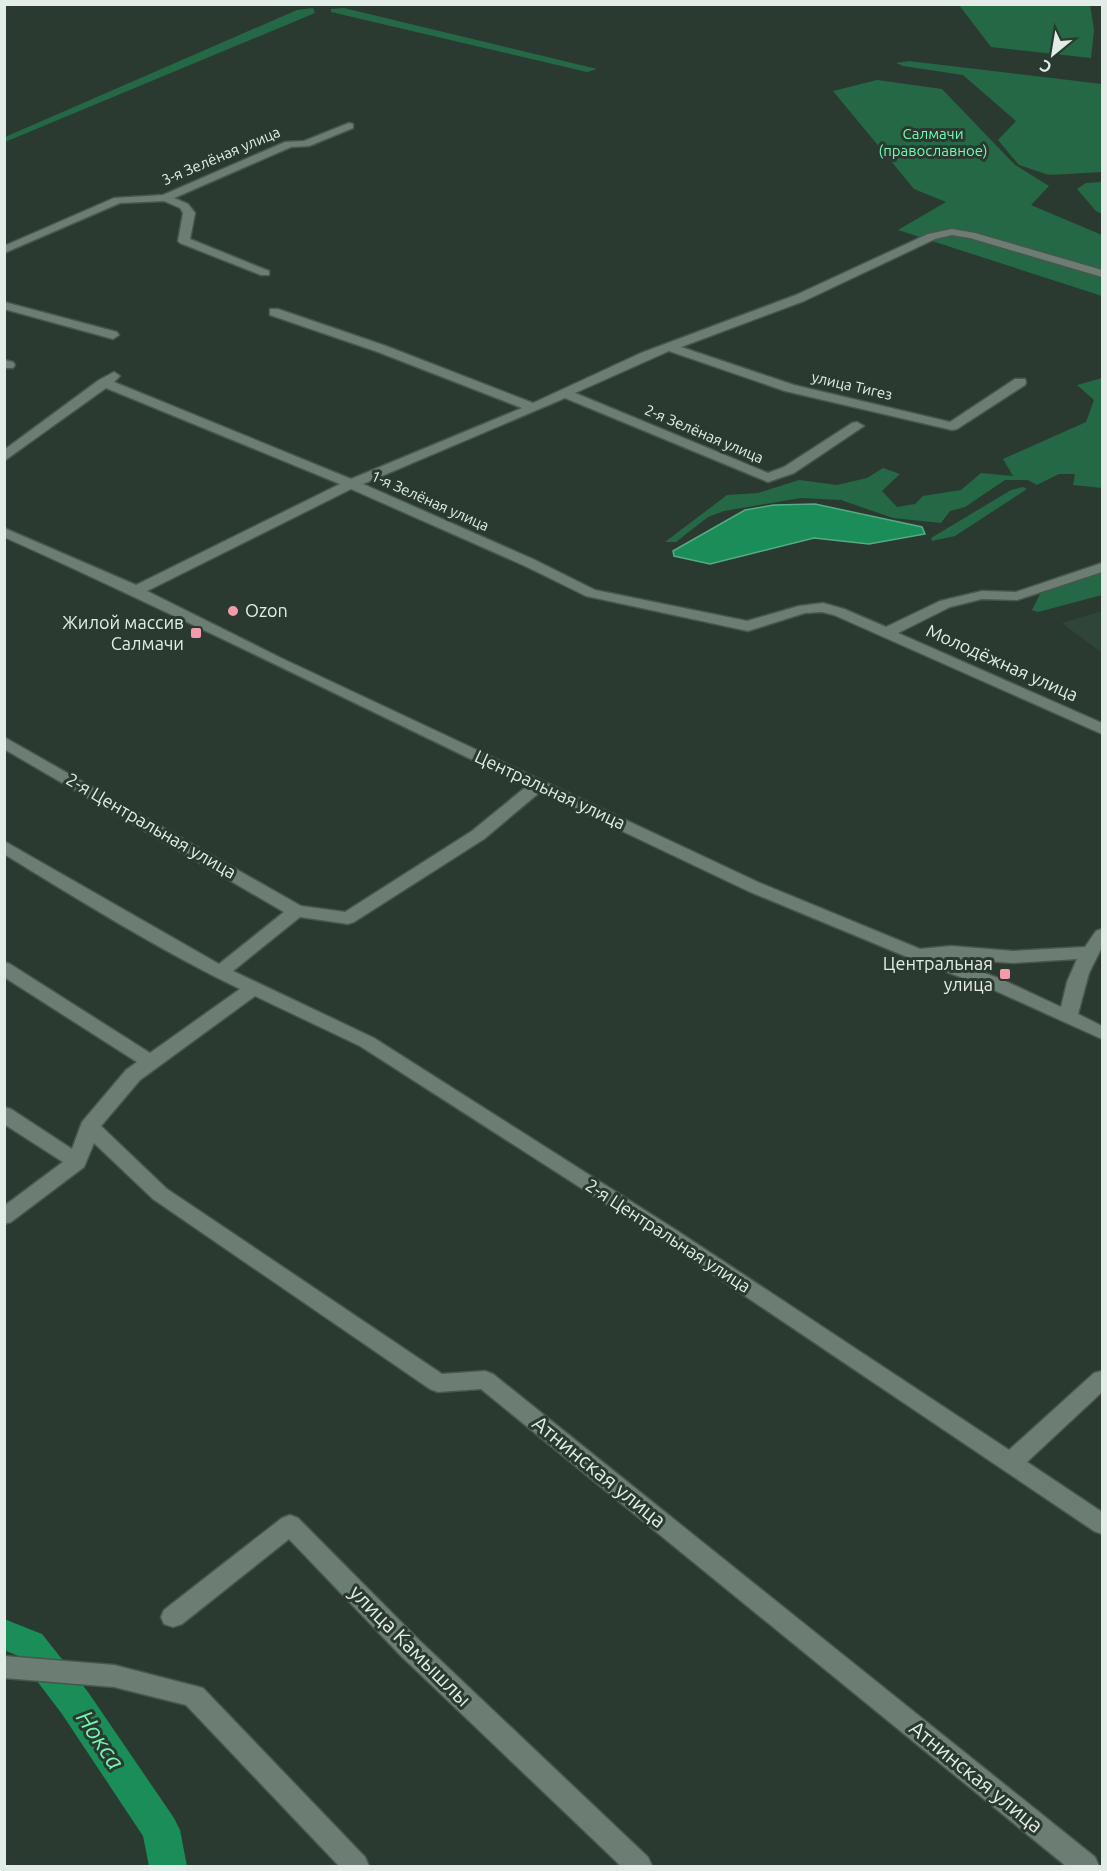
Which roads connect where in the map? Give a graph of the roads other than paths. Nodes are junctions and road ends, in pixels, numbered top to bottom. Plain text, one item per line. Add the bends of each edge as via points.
1 (349, 126) dead end
2 (165, 198) junction
3 (4, 250) edge
4 (265, 273) dead end
5 (1102, 274) edge
6 (4, 305) edge
7 (274, 312) dead end
8 (113, 335) dead end
9 (669, 348) junction
10 (1020, 382) dead end
11 (564, 393) junction
12 (533, 408) junction
13 (857, 426) dead end
14 (4, 457) edge
15 (351, 484) junction
16 (4, 532) edge
17 (1102, 567) edge
18 (136, 591) junction
19 (748, 626) joint
20 (886, 633) junction
21 (1102, 729) edge
22 (4, 742) edge
23 (538, 785) junction
24 (4, 846) edge
25 (296, 911) junction
26 (1102, 934) edge
27 (1089, 952) junction
28 (918, 955) junction
29 (4, 968) edge
30 (220, 972) junction
31 (254, 988) junction
32 (1068, 1017) junction
33 (1102, 1033) edge
34 (152, 1063) junction
35 (4, 1114) edge
36 (89, 1127) junction
37 (77, 1162) junction
38 (4, 1217) edge
39 (1102, 1379) edge
40 (1010, 1463) junction
41 (1102, 1524) edge
42 (173, 1617) dead end
43 (4, 1667) edge
44 (356, 1866) edge
45 (639, 1866) edge
46 (1086, 1866) edge

1 - 2 street, 3-я Зелёная улица via 305,144 289,144
2 - 3 street, 3-я Зелёная улица via 118,200
2 - 4 street via 184,206 189,213 184,241
5 - 9 street via 952,232 932,236 800,298
6 - 8 street
7 - 12 street
9 - 10 street, улица Тигез via 790,388 952,426
9 - 11 street
11 - 12 street
11 - 13 street, 2-я Зелёная улица via 768,478 789,470
12 - 15 street
14 - 15 street, 1-я Зелёная улица via 110,379
15 - 18 street
15 - 19 street, 1-я Зелёная улица via 591,593
16 - 18 street, Центральная улица
17 - 20 street, Молодёжная улица via 1017,596 982,595 945,604
18 - 23 street, Центральная улица
19 - 20 street, Молодёжная улица via 823,607
20 - 21 street, Молодёжная улица
22 - 25 street, 2-я Центральная улица
23 - 25 street, 2-я Центральная улица via 478,835 348,918
23 - 28 street, Центральная улица via 754,887
24 - 30 street, 2-я Центральная улица
25 - 30 street
26 - 27 street
27 - 28 street via 1013,957 951,952
27 - 32 street via 1076,976
28 - 32 street, Центральная улица via 994,983
29 - 34 street
30 - 31 street, 2-я Центральная улица
31 - 34 street
31 - 40 street, 2-я Центральная улица via 367,1042 679,1241
32 - 33 street, Центральная улица
34 - 36 street via 133,1075
35 - 37 street
36 - 37 street
36 - 46 street, Атнинская улица via 160,1194 438,1383 485,1380
37 - 38 street
39 - 40 street
40 - 41 street, 2-я Центральная улица
42 - 45 street, улица Камышлы via 290,1525 410,1648
43 - 44 street via 114,1676 194,1696

